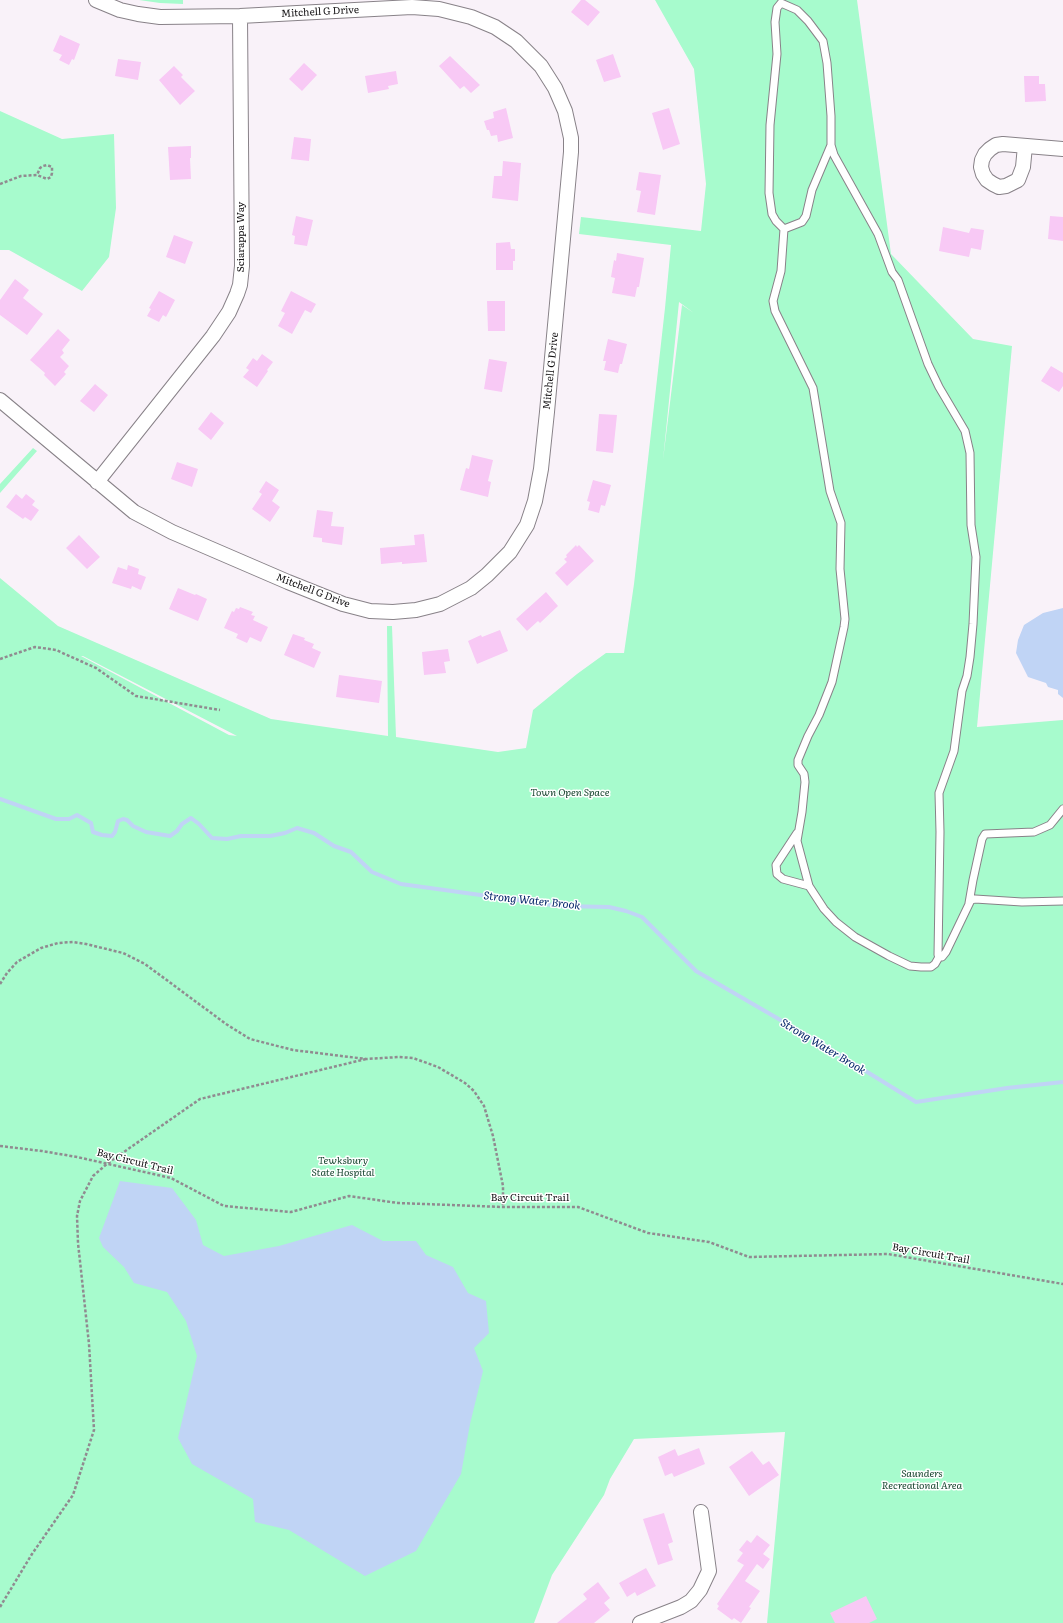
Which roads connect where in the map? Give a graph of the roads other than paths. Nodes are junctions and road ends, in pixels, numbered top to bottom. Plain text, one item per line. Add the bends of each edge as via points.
1 (96, 0) edge
2 (240, 16) junction
3 (831, 145) junction
4 (1025, 146) dead end
5 (1063, 149) edge
6 (784, 229) junction
7 (0, 400) edge
8 (97, 482) junction
9 (1063, 809) edge
10 (798, 833) junction
11 (809, 886) junction
12 (1063, 901) edge
13 (969, 903) junction
14 (939, 957) junction
15 (701, 1512) dead end
16 (640, 1623) edge

1 - 2 street, Mitchell G Drive via 120,10 150,16
2 - 8 street, Sciarappa Way via 242,266 238,289 230,312 213,336
2 - 8 street, Mitchell G Drive via 412,7 459,13 495,27 516,41 541,66 555,88 568,123 571,152 542,455 531,514 510,552 470,588 440,604 416,610 370,611 336,602 172,532 134,512
3 - 6 lane via 812,190 805,220
3 - 6 lane via 829,88 822,41 797,10 781,3 777,8 775,22 777,60 770,125 769,193 772,214
3 - 14 lane via 834,155 878,234 892,272 898,280 928,364 965,431 970,453 971,525 976,557 973,624 954,752 939,793
4 - 5 street
6 - 10 lane via 781,271 774,305 813,388 830,491 841,523 840,569 845,619 832,682 798,760 805,782
7 - 8 street, Mitchell G Drive
9 - 13 lane via 1050,825 1034,832 985,834
10 - 11 lane via 797,841
10 - 11 lane via 778,862 777,874
11 - 14 lane via 836,922 855,937 889,956 910,966 921,967 931,967
12 - 13 lane via 975,899
13 - 14 lane via 946,952
15 - 16 street via 709,1571 700,1590 691,1601 681,1607

